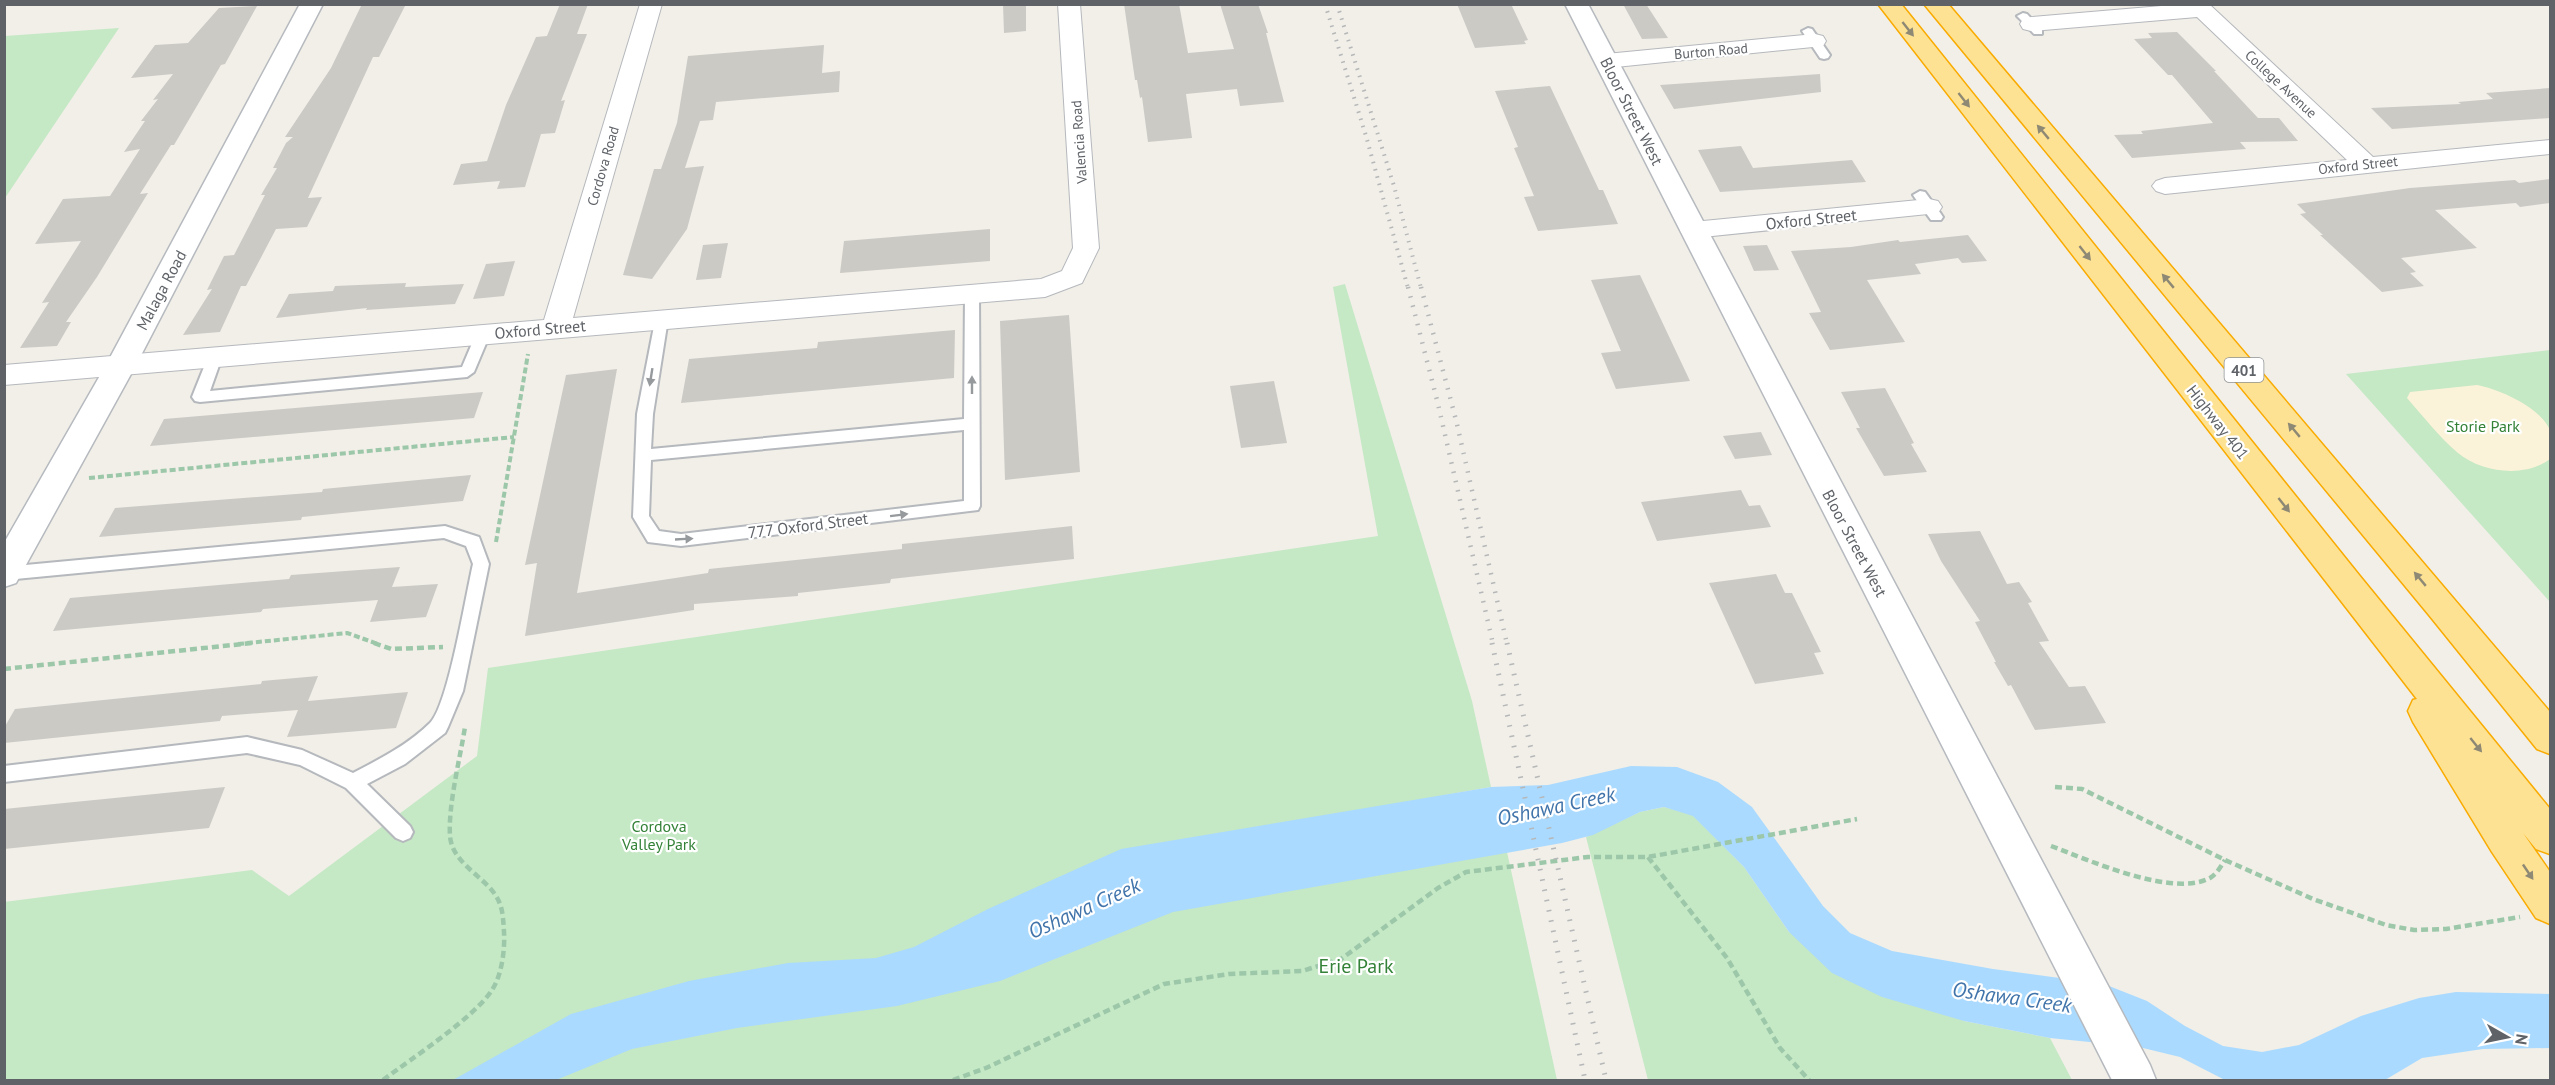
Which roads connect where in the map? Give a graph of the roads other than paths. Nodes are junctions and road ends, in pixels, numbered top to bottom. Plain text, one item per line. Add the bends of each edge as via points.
1 (312, 4) edge
2 (651, 4) edge
3 (1069, 4) edge
4 (1576, 4) edge
5 (1889, 4) edge
6 (1935, 4) edge
7 (2198, 7) edge
8 (2031, 24) dead end
9 (1816, 42) dead end
10 (1606, 61) junction
11 (2550, 147) edge
12 (2366, 164) junction
13 (2165, 186) dead end
14 (1928, 206) dead end
15 (1693, 230) junction
16 (1073, 276) joint
17 (972, 294) junction
18 (661, 319) junction
19 (544, 329) junction
20 (483, 334) junction
21 (215, 357) junction
22 (121, 365) junction
23 (4, 375) edge
24 (972, 424) junction
25 (645, 455) junction
26 (5, 573) edge
27 (2347, 585) junction
28 (2441, 604) junction
29 (2550, 722) edge
30 (2550, 738) edge
31 (4, 774) edge
32 (353, 782) junction
33 (403, 832) dead end
34 (2548, 834) edge
35 (2550, 905) edge
36 (2135, 1080) edge

1 - 22 main road, Malaga Road
2 - 19 street, Cordova Road
3 - 16 street, Valencia Road via 1086,248
4 - 10 main road, Bloor Street West
5 -> 27 highway, Highway 401
28 -> 6 highway, 401
7 - 8 street
7 - 12 street, College Avenue
9 - 10 street, Burton Road
10 - 15 main road, Bloor Street West
11 - 12 street, Oxford Street
12 - 13 street, Oxford Street
14 - 15 street, Oxford Street
15 - 36 main road, Bloor Street West
16 - 17 street, Oxford Street via 1045,288
17 - 18 street, Oxford Street
24 -> 17 lane, 777 Oxford Street
18 - 19 street, Oxford Street
18 -> 25 lane, 777 Oxford Street via 645,414
19 - 20 street, Oxford Street
20 - 21 street, Oxford Street
20 - 21 lane via 467,372 200,397
21 - 22 street, Oxford Street
22 - 23 street, Oxford Street
22 - 26 main road, Malaga Road
24 - 25 lane
25 -> 24 lane, 777 Oxford Street via 641,517 654,537 681,540 972,506
26 - 32 lane via 445,532 473,543 481,564 454,691 439,727 398,758
27 -> 34 highway, Highway 401
27 -> 35 highway
28 - 29 highway
28 - 30 highway, 401
31 - 32 lane via 247,745 286,751 320,763
32 - 33 lane

